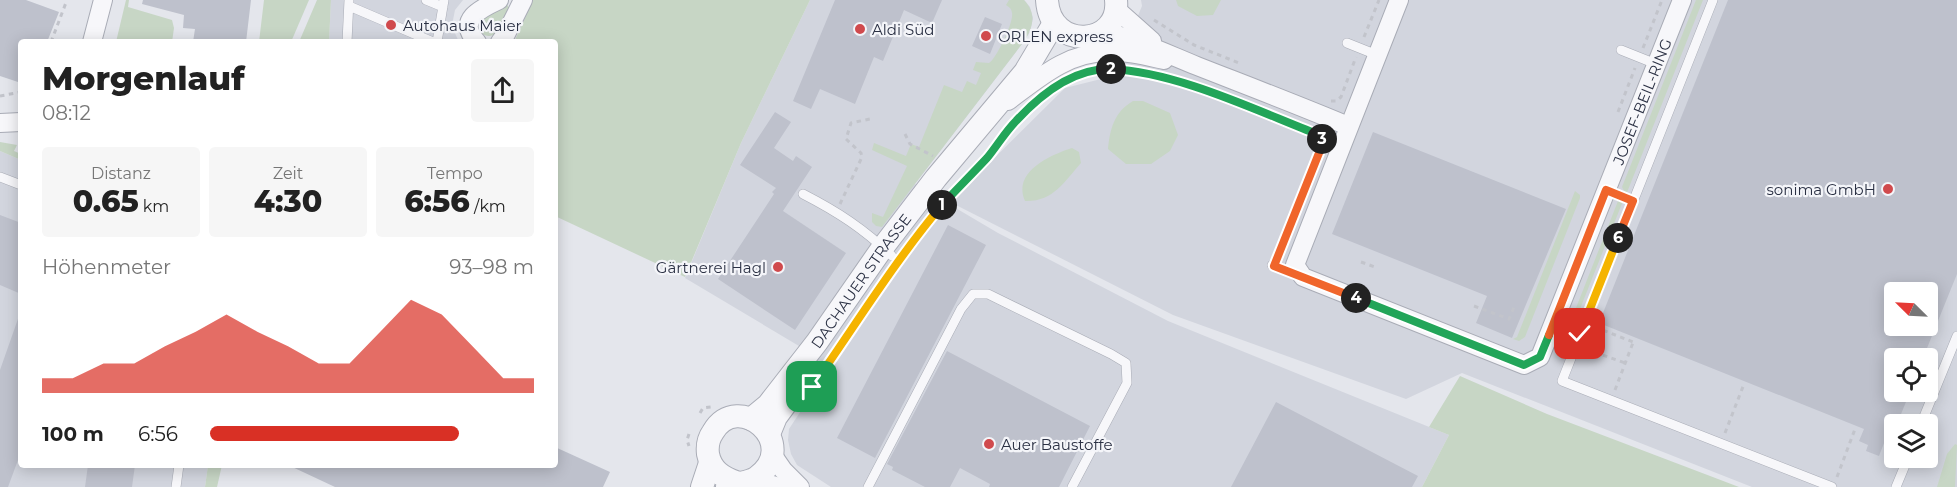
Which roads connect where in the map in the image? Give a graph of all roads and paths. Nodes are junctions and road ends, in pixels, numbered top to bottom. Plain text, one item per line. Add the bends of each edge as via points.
1 (67, 0) edge
2 (103, 0) edge
3 (426, 0) edge
4 (499, 0) edge
5 (523, 0) edge
6 (1047, 0) edge
7 (1379, 0) edge
8 (1399, 0) edge
9 (1662, 0) edge
10 (1682, 0) edge
11 (1713, 0) edge
12 (349, 3) edge
13 (444, 4) edge
14 (1116, 5) edge
15 (1150, 17) dead end
16 (1062, 29) junction
17 (1102, 31) junction
18 (52, 39) edge
19 (93, 39) edge
20 (347, 39) edge
21 (426, 39) edge
22 (438, 39) edge
23 (474, 39) edge
24 (502, 39) edge
25 (1347, 43) dead end
26 (1621, 50) dead end
27 (1165, 51) junction
28 (1368, 52) junction
29 (1648, 61) junction
30 (1194, 65) junction
31 (1247, 66) dead end
32 (1158, 75) dead end
33 (18, 93) edge
34 (0, 96) edge
35 (1043, 97) dead end
36 (1330, 101) dead end
37 (992, 112) junction
38 (870, 119) dead end
39 (1615, 120) dead end
40 (18, 122) edge
41 (0, 123) edge
42 (1348, 126) junction
43 (905, 134) dead end
44 (938, 158) dead end
45 (0, 177) edge
46 (18, 184) edge
47 (1606, 190) junction
48 (803, 194) dead end
49 (1633, 201) junction
50 (837, 211) junction
51 (922, 229) dead end
52 (1287, 235) junction
53 (916, 237) dead end
54 (1293, 238) dead end
55 (891, 255) junction
56 (1361, 262) dead end
57 (1273, 265) joint
58 (1375, 267) dead end
59 (1303, 277) junction
60 (886, 278) dead end
61 (1474, 306) dead end
62 (1515, 307) dead end
63 (1585, 323) junction
64 (1957, 336) edge
65 (1576, 345) junction
66 (1625, 363) junction
67 (1744, 384) dead end
68 (806, 395) dead end
69 (1611, 400) junction
70 (719, 406) dead end
71 (700, 413) dead end
72 (1926, 414) edge
73 (751, 419) junction
74 (1855, 429) dead end
75 (1721, 443) junction
76 (771, 444) junction
77 (710, 463) junction
78 (179, 468) edge
79 (1904, 468) edge
80 (1837, 477) dead end
81 (739, 483) edge
82 (869, 484) edge
83 (176, 487) edge
84 (702, 487) edge
85 (779, 487) edge
86 (800, 487) edge
87 (880, 487) edge
88 (1072, 487) edge
89 (1832, 487) edge
90 (1896, 487) edge

1 - 18 path
2 - 19 street
3 - 13 lane
4 - 23 street via 477,11 471,19 470,34
5 - 24 street
6 - 16 street via 1048,12
7 - 28 path
8 - 28 street
9 - 29 path
10 - 29 street, JOSEF-BEIL-RING
11 - 49 lane
12 - 20 lane
12 - 21 lane
13 - 22 lane
14 - 17 street via 1110,23
14 - 27 street
15 - 31 path via 1194,45
16 - 17 street via 1086,37
16 - 37 street, DACHAUER STRASSE
17 - 27 street
25 - 28 lane
26 - 29 lane
27 - 30 street
28 - 36 path via 1341,97
28 - 42 street
29 - 39 path
29 - 47 street, JOSEF-BEIL-RING
30 - 37 street via 1119,52 1078,56
30 - 42 street
32 - 52 path via 1321,137 1323,143
33 - 34 path
35 - 51 path via 1015,122
37 - 55 street, DACHAUER STRASSE via 968,142 942,190
38 - 50 path via 851,123 846,135 862,157
40 - 41 street
42 - 59 street via 1295,265
43 - 44 path via 910,144
45 - 46 lane
47 - 49 lane
47 - 59 street, JOSEF-BEIL-RING via 1540,357 1524,365
48 - 50 lane
49 - 63 lane
50 - 55 lane
52 - 54 path
52 - 57 path
53 - 55 path
55 - 73 street, DACHAUER STRASSE via 768,405
55 - 76 street, DACHAUER STRASSE via 840,333 779,413
56 - 58 path
57 - 59 lane
60 - 68 path
61 - 62 path via 1509,319
63 - 65 lane
63 - 66 path via 1634,341
64 - 72 lane
65 - 66 path
65 - 69 lane via 1562,381
66 - 69 path
67 - 75 path
69 - 75 lane
70 - 71 path via 707,406
73 - 76 street via 764,427
73 - 77 street via 736,417 715,428 708,444
74 - 80 path
75 - 89 lane
76 - 81 street, DACHAUER STRASSE via 767,468
76 - 86 street via 783,470
77 - 81 street via 717,473
77 - 84 street
78 - 83 lane
79 - 90 lane
81 - 85 street
82 - 87 lane
82 - 88 lane via 961,309 973,294 988,294 1126,363 1127,383

